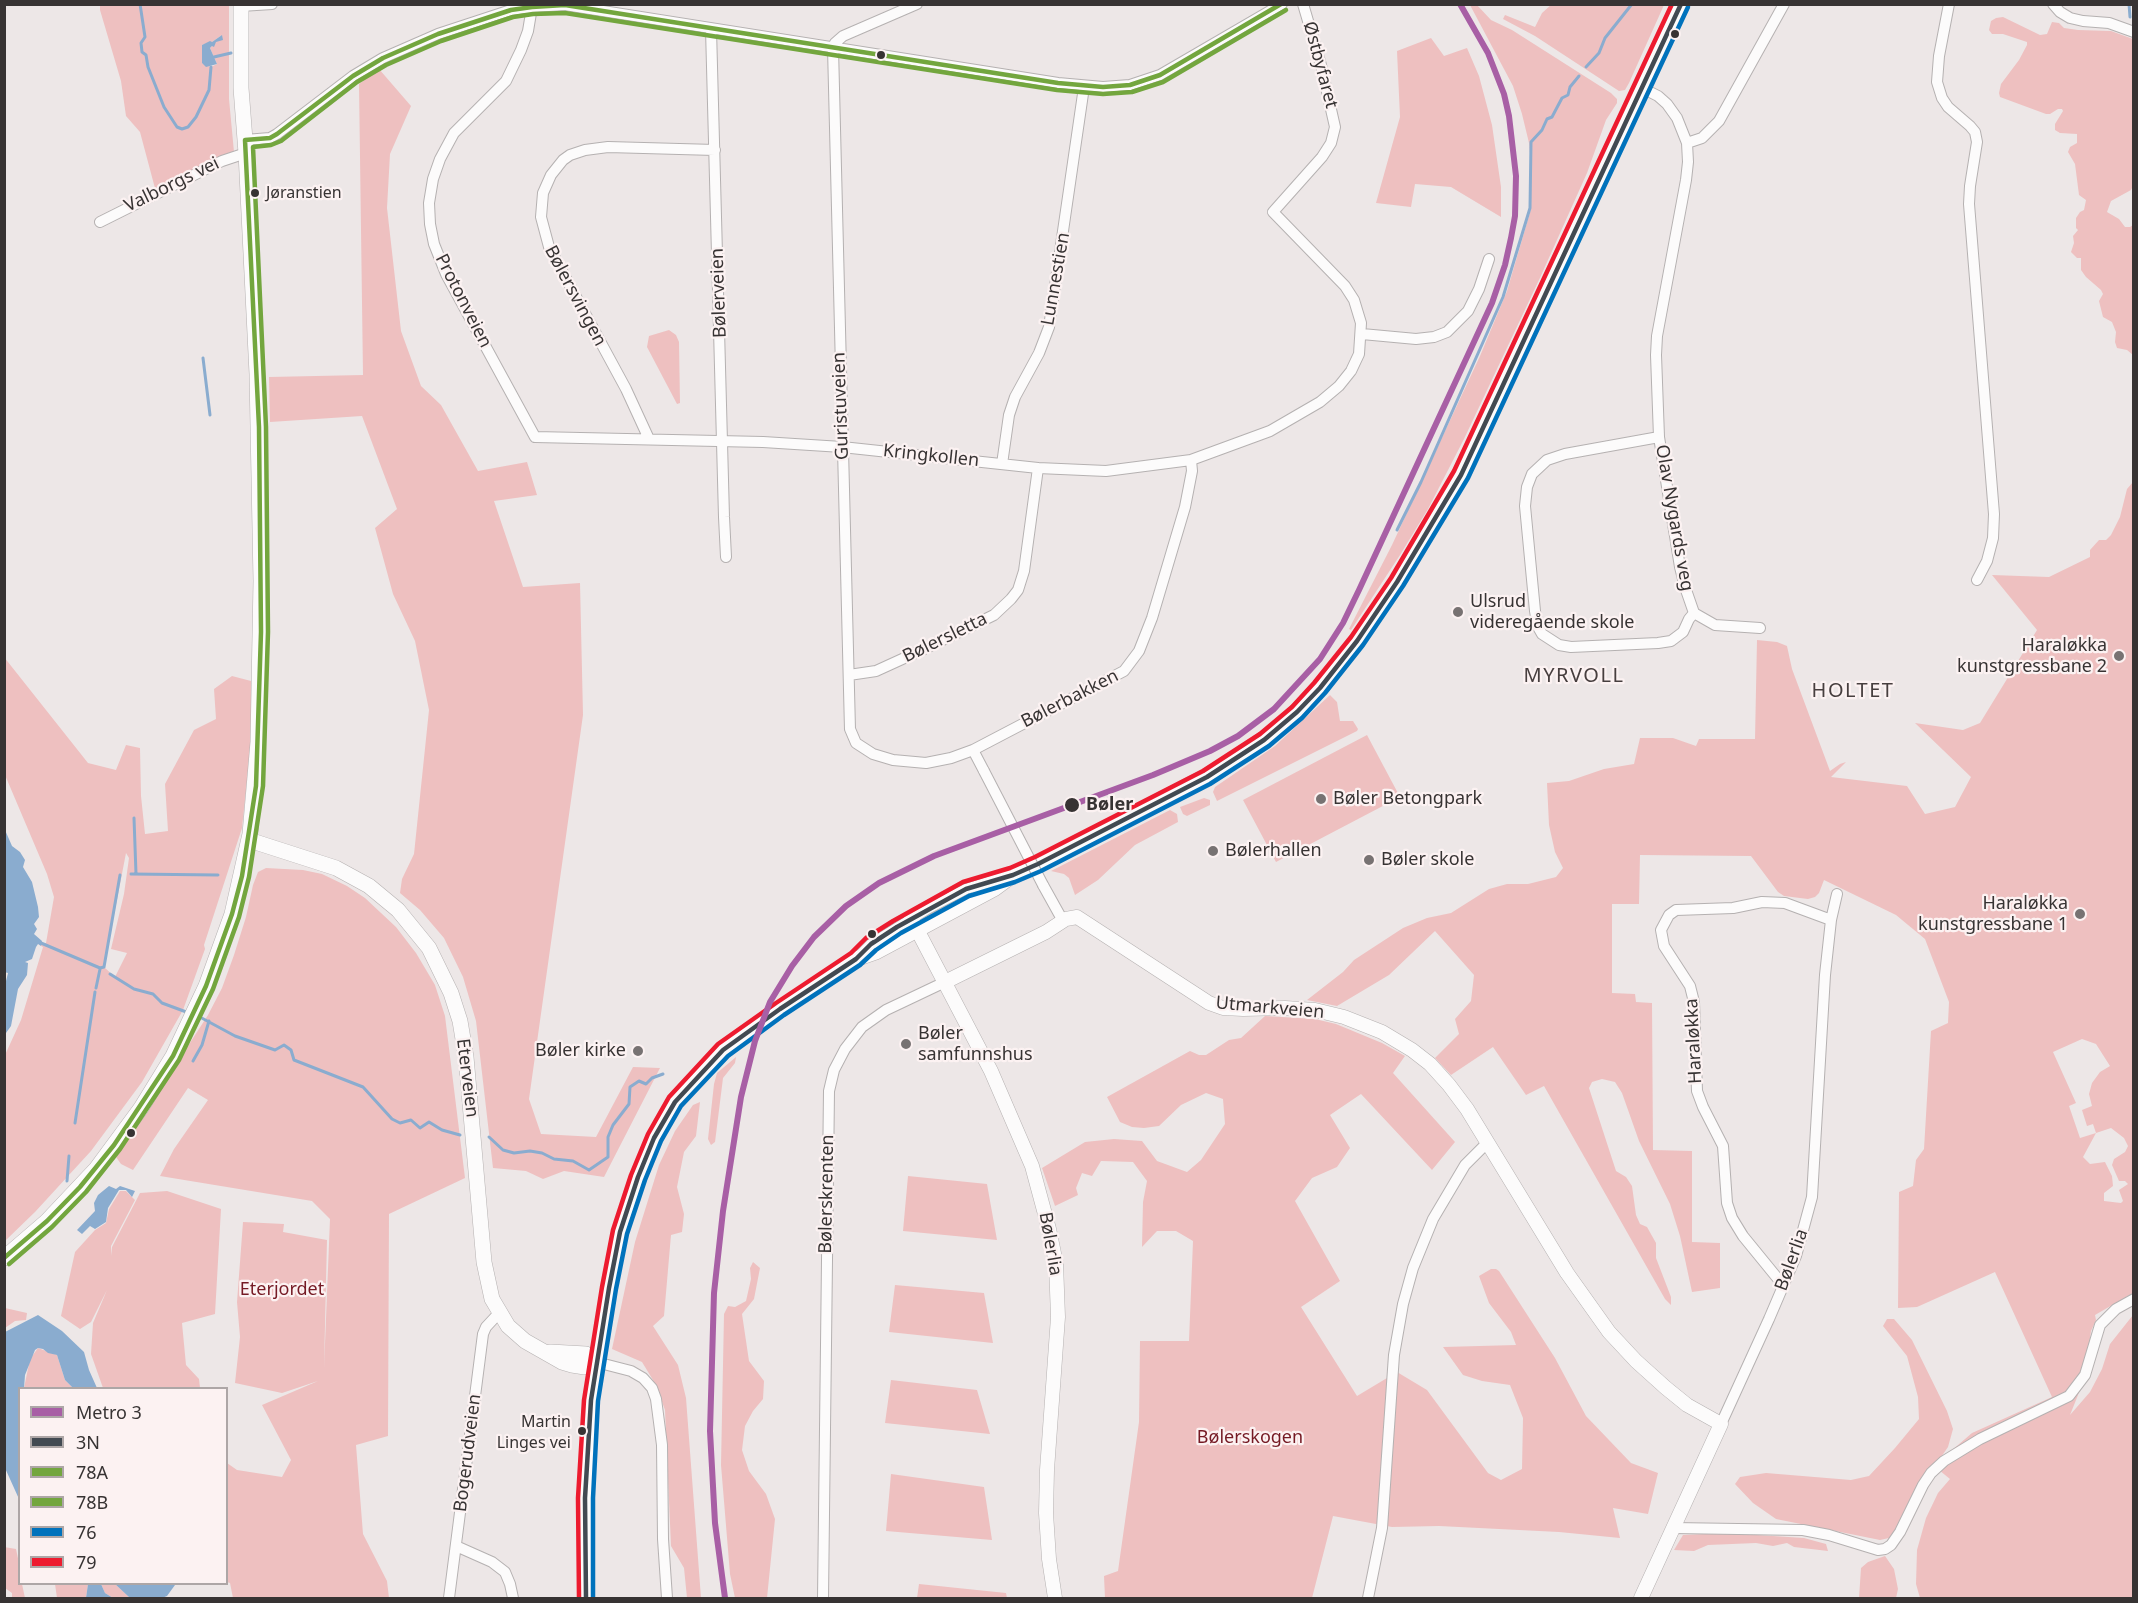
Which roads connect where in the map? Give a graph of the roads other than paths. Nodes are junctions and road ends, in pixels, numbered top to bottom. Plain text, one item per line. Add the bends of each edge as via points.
1 (272, 4) edge
2 (917, 4) edge
3 (1282, 4) edge
4 (1303, 4) edge
5 (1681, 4) edge
6 (1784, 4) edge
7 (1949, 4) edge
8 (2053, 4) edge
9 (241, 5) edge
10 (532, 7) junction
11 (711, 28) junction
12 (2133, 32) edge
13 (833, 48) junction
14 (1084, 87) junction
15 (1642, 88) junction
16 (1687, 143) junction
17 (246, 146) junction
18 (715, 150) junction
19 (1274, 212) joint
20 (100, 222) dead end
21 (1489, 259) dead end
22 (1362, 334) junction
23 (535, 437) joint
24 (1659, 437) junction
25 (650, 439) junction
26 (723, 440) junction
27 (842, 447) junction
28 (1191, 460) junction
29 (1002, 464) junction
30 (1038, 468) junction
31 (726, 557) dead end
32 (1977, 580) dead end
33 (1694, 613) junction
34 (1760, 628) dead end
35 (849, 675) junction
36 (973, 750) junction
37 (873, 754) joint
38 (248, 845) junction
39 (1838, 894) dead end
40 (1831, 920) junction
41 (1063, 921) junction
42 (915, 924) junction
43 (945, 982) junction
44 (1488, 1142) junction
45 (4, 1258) edge
46 (1783, 1285) junction
47 (2133, 1299) edge
48 (499, 1313) junction
49 (596, 1362) junction
50 (1721, 1424) junction
51 (1673, 1528) junction
52 (456, 1546) junction
53 (449, 1599) edge
54 (513, 1599) edge
55 (586, 1599) edge
56 (667, 1599) edge
57 (823, 1599) edge
58 (1055, 1599) edge
59 (1368, 1599) edge
60 (1641, 1599) edge

1 - 9 street
2 - 13 street via 843,36
3 - 14 street, Valborgs vei via 1160,75 1119,86
4 - 19 street, Østbyfaret via 1335,127 1322,156
5 - 15 main road
6 - 16 street via 1719,121 1702,138
7 - 32 street via 1937,82 1950,110 1975,132 1977,148 1969,204 1994,514 1988,561
8 - 12 street via 2070,18 2109,22
9 - 17 main road
10 - 11 street, Valborgs vei via 565,5
10 - 17 street, Valborgs vei via 438,34 383,58 353,76 277,135
10 - 23 street, Protonveien via 525,39 506,81 454,133 440,159 429,203 434,244 446,274
11 - 13 street, Valborgs vei
11 - 18 street, Bølerveien
13 - 14 street, Valborgs vei
13 - 27 street, Guristuveien
14 - 29 street, Lunnestien via 1049,327 1008,415
15 - 16 street, Olav Nygards veg via 1668,104
15 - 42 main road via 1461,474 1402,574 1357,641 1312,697 1280,728 1227,765 1013,875 994,889
16 - 24 street, Olav Nygards veg via 1686,180 1658,336
17 - 20 street, Valborgs vei
17 - 38 main road via 257,374 261,581 258,753
18 - 25 street, Bølersvingen via 585,150 563,160 543,193 541,217 549,247
18 - 26 street, Bølerveien
19 - 22 street, Kringkollen via 1345,286 1359,312
21 - 22 street via 1468,311 1447,332 1420,339
22 - 28 street, Kringkollen via 1352,371 1339,386 1270,431
23 - 25 street, Kringkollen
24 - 33 street, Olav Nygards veg via 1680,567
24 - 33 street via 1565,454 1547,460 1535,470 1525,499 1538,627 1559,645 1571,647 1658,644 1683,632
25 - 26 street, Kringkollen
26 - 27 street, Kringkollen
26 - 31 street, Bølerveien
27 - 29 street, Kringkollen
27 - 35 street, Guristuveien
28 - 30 street, Kringkollen via 1106,471
28 - 36 street, Bølerbakken via 1192,471 1176,537 1152,618 1134,661 1109,681
29 - 30 street, Kringkollen
30 - 35 street, Bølersletta via 1024,571 1011,599 994,615 894,663 872,672
33 - 34 street, Olav Nygards veg via 1715,625
35 - 37 street, Guristuveien via 852,737
36 - 37 street, Bølerbakken via 926,763
36 - 41 street, bridge
38 - 45 main road via 232,914 194,1014 173,1056 101,1163 62,1206
38 - 48 main road, Eterveien via 298,855 336,868 369,886 398,910 429,948 446,980 466,1057 486,1273
39 - 40 street, Bølerlia
40 - 46 street, Bølerlia via 1815,1182 1796,1256
40 - 46 street, Haraløkka via 1785,903 1762,902 1732,908 1676,910 1661,930 1665,946 1690,986 1694,1002 1696,1091 1723,1146 1727,1203 1732,1218
41 - 43 street, Bølerskrenten
41 - 44 street, Utmarkveien via 1081,919 1209,1003 1223,1008 1315,1010 1382,1032 1412,1050 1440,1075
42 - 43 street, Bølerlia
42 - 49 main road via 738,1038 712,1060 675,1102 654,1138 620,1232
43 - 57 street, Bølerskrenten via 886,1010 862,1027 844,1049 829,1091
43 - 58 street, Bølerlia via 1029,1157 1056,1263 1058,1317 1046,1513
44 - 50 street, Utmarkveien via 1581,1295 1609,1332 1666,1388
44 - 59 street via 1465,1165 1433,1219 1403,1304 1394,1355 1382,1528
46 - 50 street, Bølerlia
47 - 51 street via 2100,1325 2085,1375 2070,1396 1980,1439 1944,1461 1923,1485 1891,1545 1881,1551 1803,1530
48 - 49 main road, Eterveien via 516,1334 547,1352 586,1354
48 - 52 street, Bogerudveien via 483,1334
49 - 55 main road via 585,1498
49 - 56 street via 632,1371 652,1388 656,1399 662,1445
50 - 51 street, Bølerlia
51 - 60 street, Bølerlia
52 - 53 street, Bogerudveien
52 - 54 street via 505,1572

